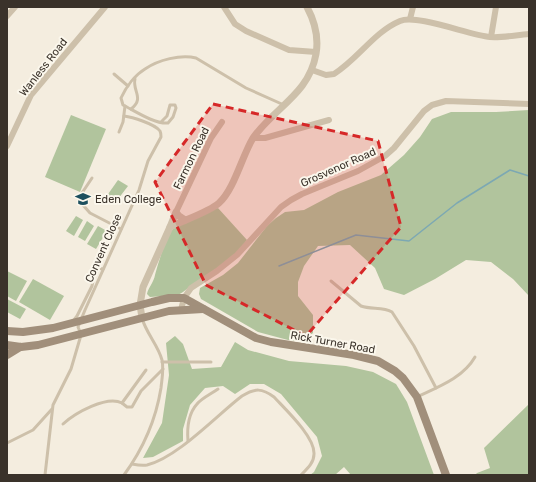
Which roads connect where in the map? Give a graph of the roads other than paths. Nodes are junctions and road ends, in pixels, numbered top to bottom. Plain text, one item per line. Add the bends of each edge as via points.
1 (15, 7) edge
2 (105, 7) edge
3 (224, 7) edge
4 (307, 7) edge
5 (405, 7) edge
6 (496, 7) edge
7 (412, 9) edge
8 (7, 16) edge
9 (410, 19) junction
10 (529, 34) edge
11 (491, 37) junction
12 (316, 52) junction
13 (312, 70) junction
14 (114, 74) dead end
15 (136, 77) junction
16 (128, 86) junction
17 (529, 104) edge
18 (284, 105) junction
19 (126, 106) junction
20 (131, 109) junction
21 (124, 116) junction
22 (329, 120) dead end
23 (161, 122) junction
24 (222, 122) dead end
25 (119, 132) dead end
26 (254, 138) junction
27 (7, 146) edge
28 (92, 178) dead end
29 (176, 212) junction
30 (185, 220) junction
31 (170, 227) junction
32 (121, 230) junction
33 (103, 269) junction
34 (331, 281) dead end
35 (184, 298) junction
36 (140, 305) junction
37 (203, 309) junction
38 (181, 310) junction
39 (142, 318) junction
40 (83, 322) junction
41 (68, 324) junction
42 (7, 331) edge
43 (83, 331) junction
44 (16, 332) junction
45 (7, 335) edge
46 (7, 345) edge
47 (21, 347) junction
48 (7, 355) edge
49 (475, 357) dead end
50 (162, 362) junction
51 (210, 362) dead end
52 (163, 369) junction
53 (146, 370) dead end
54 (436, 388) junction
55 (218, 389) dead end
56 (417, 397) junction
57 (122, 403) junction
58 (52, 409) junction
59 (64, 424) dead end
60 (188, 441) junction
61 (7, 443) edge
62 (132, 464) junction
63 (45, 475) edge
64 (124, 475) edge
65 (301, 475) edge
66 (446, 475) edge

1 - 8 street
2 - 27 street, Wanless Road via 31,95
3 - 12 street via 235,24 246,31 289,50
4 - 12 street via 316,26
5 - 7 street
6 - 11 street
7 - 9 street
9 - 11 street
9 - 13 street via 389,27 334,74 326,75
10 - 11 street
12 - 13 street
13 - 18 street via 302,87
14 - 16 lane
15 - 16 lane
15 - 18 lane via 146,68 159,62 192,57 246,88
15 - 20 lane via 134,85 138,98
16 - 19 lane via 121,98 123,105
17 - 35 street, Grosvenor Road via 446,101 432,106 424,111 385,156 358,171 302,194 281,207 237,255 191,288
18 - 26 street
19 - 20 lane
19 - 21 lane
20 - 23 lane
21 - 25 lane
21 - 32 lane, Convent Close via 149,124 161,133
22 - 26 street via 265,138
23 - 23 lane via 167,116 170,105 176,106 171,120 168,123
24 - 29 street, Farmon Road via 211,138
26 - 30 street via 223,199 214,207
28 - 32 lane via 82,193 82,204 90,213
29 - 30 street
29 - 31 street, Farmon Road
30 - 31 street
31 - 36 street, Farmon Road via 143,287
32 - 33 lane, Convent Close
33 - 40 lane, Convent Close via 85,310
33 - 41 lane via 95,270 92,286 77,316
34 - 54 lane via 361,306 388,309 392,312 414,346
35 - 36 main road via 169,298
35 - 37 main road, Rick Turner Road
35 - 38 street, Grosvenor Road
36 - 39 street, Farmon Road
36 - 40 main road
37 - 38 main road
37 - 56 main road, Rick Turner Road via 256,338 378,361 404,378
38 - 39 main road
39 - 43 main road
39 - 50 lane
40 - 41 main road
40 - 43 lane, Convent Close via 78,327
41 - 44 main road
42 - 44 main road
43 - 47 main road via 38,345
43 - 58 lane via 71,369
44 - 45 main road
46 - 47 main road
47 - 48 main road
49 - 54 lane via 458,376
50 - 51 lane
50 - 52 lane
52 - 57 lane via 141,392 132,407 127,408
52 - 62 lane via 154,418
53 - 57 lane
54 - 56 lane
55 - 60 lane via 193,409 187,429
56 - 66 main road, Rick Turner Road
57 - 59 lane via 114,400 105,402 75,414
58 - 61 lane via 33,430
58 - 63 lane
60 - 62 lane via 153,463
60 - 65 lane via 242,396 251,390 263,391 274,397 311,442 314,456 311,464
62 - 64 lane

